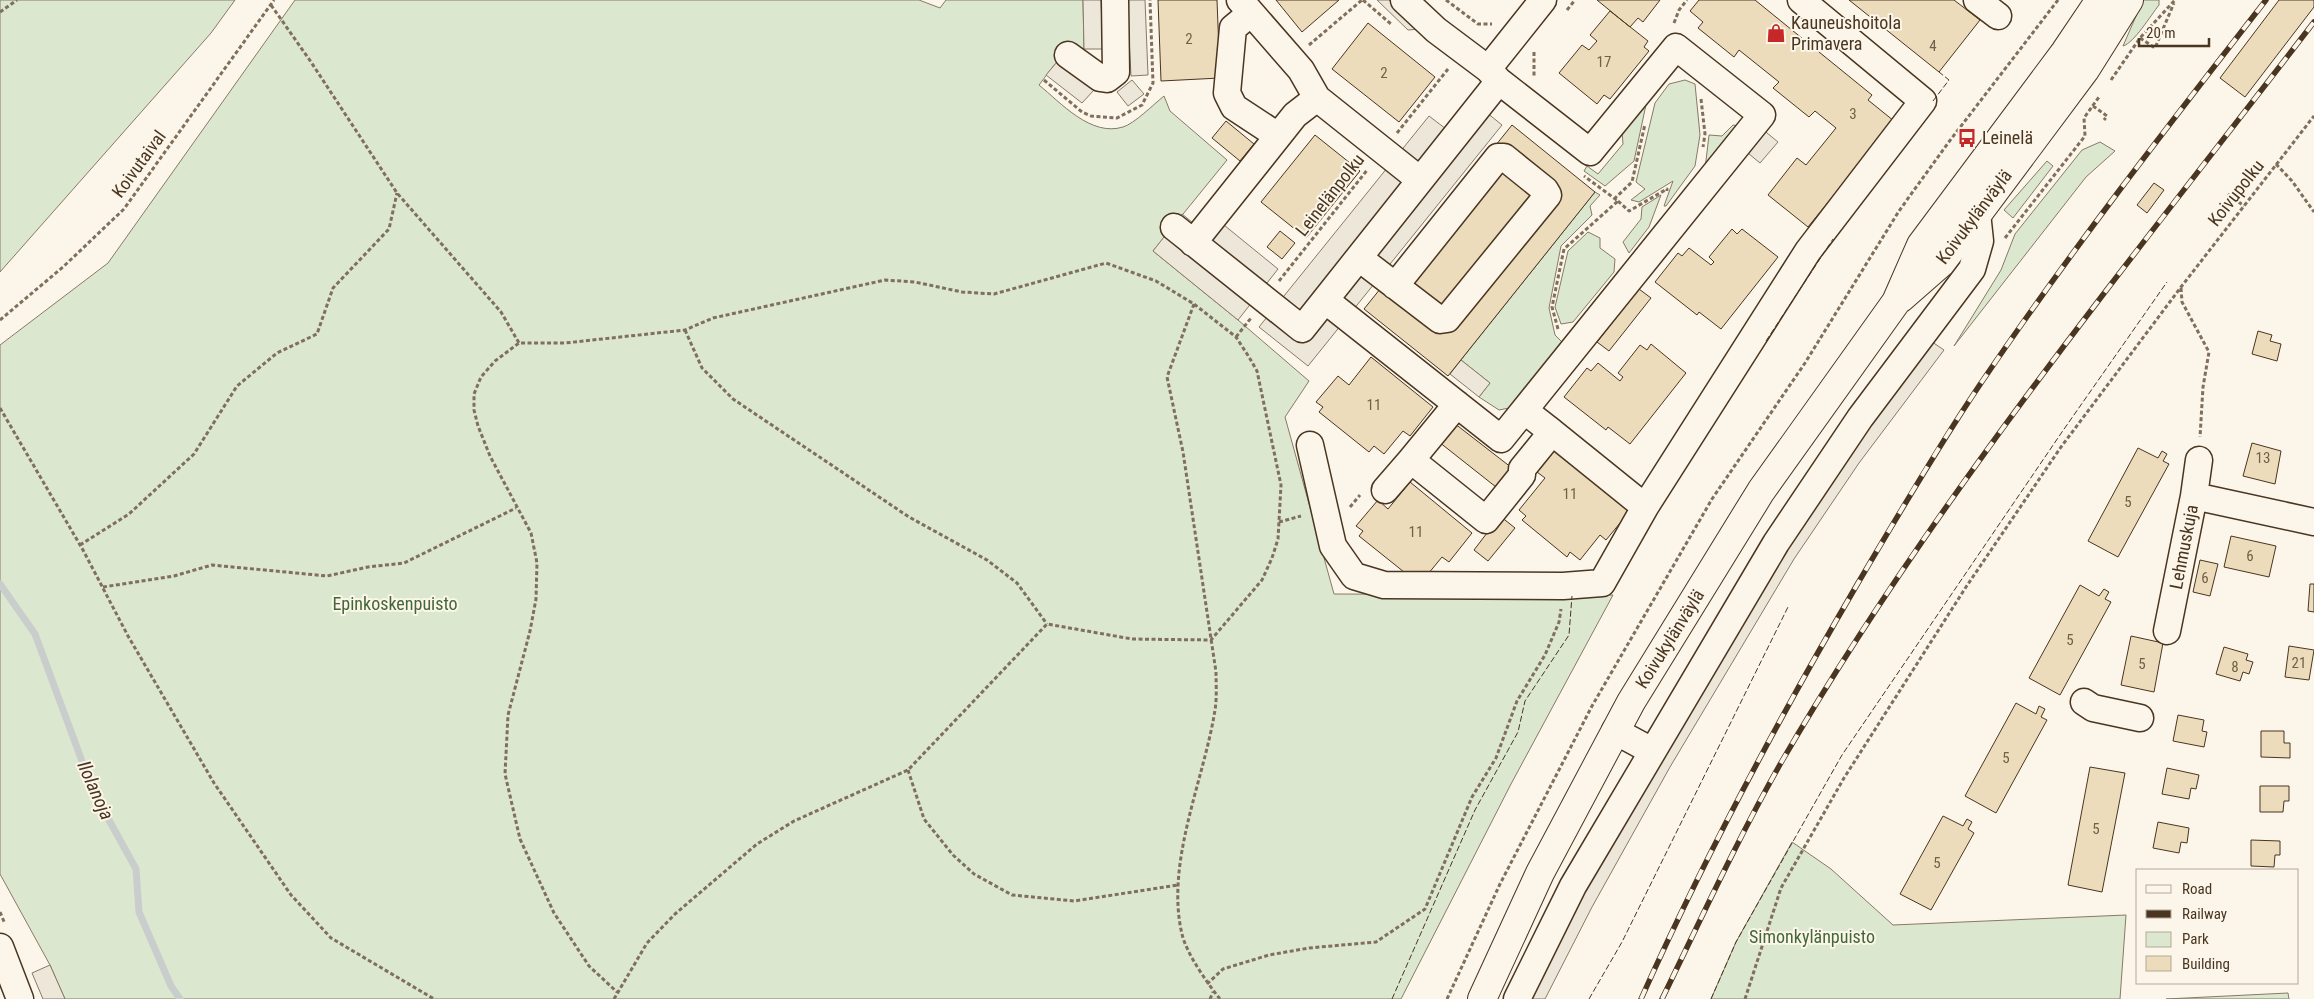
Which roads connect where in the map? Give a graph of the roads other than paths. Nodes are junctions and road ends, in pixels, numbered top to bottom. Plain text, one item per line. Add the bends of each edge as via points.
1 (1115, 0) edge
2 (1404, 0) edge
3 (1543, 0) edge
4 (1801, 0) edge
5 (1977, 0) edge
6 (2100, 0) edge
7 (2129, 0) edge
8 (1246, 7) edge
9 (1998, 16) dead end
10 (1068, 55) dead end
11 (1493, 75) junction
12 (1317, 98) junction
13 (1278, 136) junction
14 (1420, 180) junction
15 (1977, 213) junction
16 (1359, 258) junction
17 (1395, 286) junction
18 (1325, 300) junction
19 (1896, 302) junction
20 (1458, 397) junction
21 (1525, 410) junction
22 (1552, 432) junction
23 (1501, 439) junction
24 (1310, 445) dead end
25 (1411, 460) junction
26 (2199, 460) road end
27 (1522, 470) junction
28 (1385, 490) road end
29 (2194, 496) junction
30 (1645, 507) junction
31 (2314, 522) edge
32 (2167, 631) dead end
33 (2084, 702) dead end
34 (2140, 718) dead end
35 (1615, 731) junction
36 (1652, 751) junction
37 (0, 947) edge
38 (20, 999) edge
39 (1482, 999) edge
40 (1517, 999) edge

1 - 10 street via 1116,72 1107,79 1100,78
2 - 11 street
3 - 11 street
4 - 30 street via 1923,101 1808,251
5 - 9 street
6 - 19 main road, Koivukylänväylä via 1921,245
7 - 15 main road, Koivukylänväylä via 2085,70
8 - 12 street via 1301,70
8 - 13 street via 1233,28 1227,93 1234,107
11 - 14 street
11 - 21 street via 1590,152 1676,47 1762,115 1750,136
12 - 13 street via 1295,115
12 - 14 street
13 - 18 street via 1184,235 1302,329
14 - 16 street
15 - 19 main road, Koivukylänväylä via 1941,264
15 - 36 street via 1980,241 1972,269 1860,418 1776,543
16 - 17 street
16 - 18 street
17 - 17 street via 1498,157 1504,157 1545,190 1548,195 1447,319 1440,320
18 - 20 street
19 - 35 main road, Koivukylänväylä via 1761,491
20 - 23 street
20 - 25 street
21 - 22 street
21 - 23 street
22 - 27 street
22 - 30 street
23 - 27 street via 1495,448
24 - 30 street via 1333,546 1354,576 1384,585 1563,586 1602,583
25 - 27 street via 1486,520 1522,475
25 - 28 street
26 - 29 street
29 - 31 street, Lehmuskuja
29 - 32 street, Lehmuskuja
33 - 34 street via 2093,708
35 - 36 street
35 - 39 main road, Koivukylänväylä via 1540,874
36 - 40 street via 1573,886
37 - 38 street

